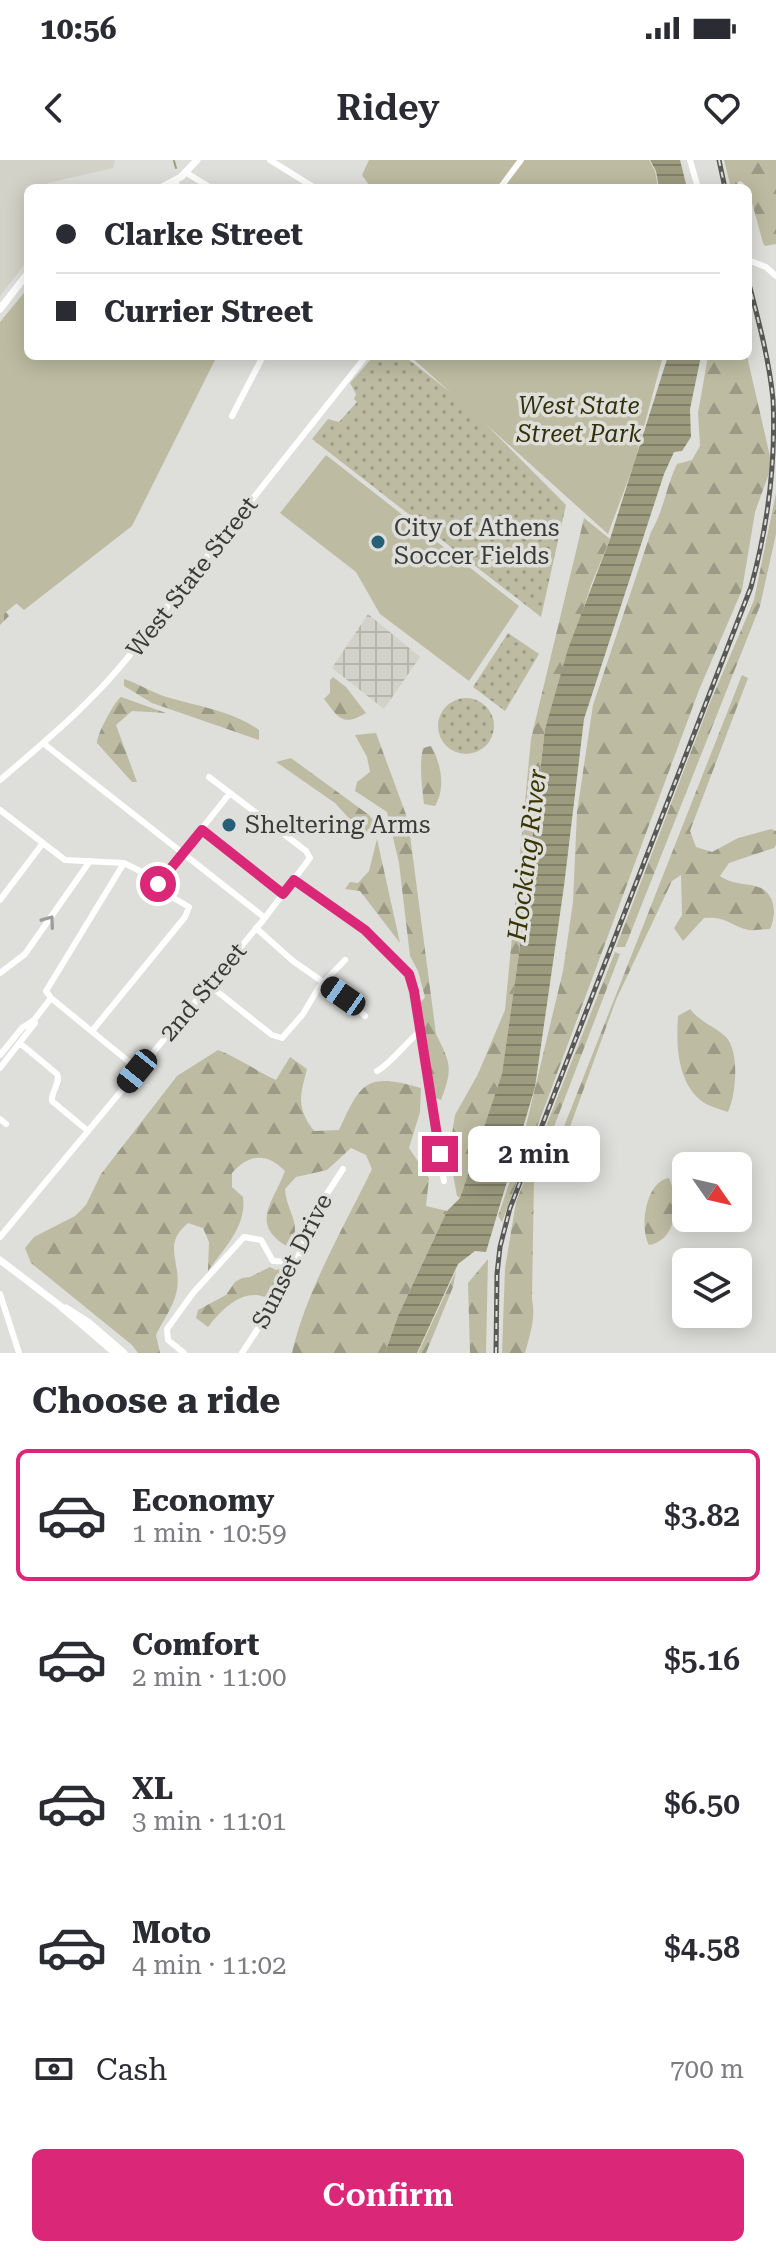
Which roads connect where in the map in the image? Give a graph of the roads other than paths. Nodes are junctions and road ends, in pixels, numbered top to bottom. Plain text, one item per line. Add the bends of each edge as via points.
1 (197, 160) edge
2 (270, 160) edge
3 (521, 160) edge
4 (690, 160) edge
5 (185, 172) junction
6 (176, 184) edge
7 (204, 184) edge
8 (309, 184) edge
9 (503, 184) edge
10 (697, 184) edge
11 (752, 262) edge
12 (776, 276) edge
13 (24, 283) edge
14 (0, 309) edge
15 (261, 360) edge
16 (363, 360) edge
17 (232, 416) dead end
18 (43, 743) junction
19 (209, 777) dead end
20 (0, 780) edge
21 (230, 793) junction
22 (0, 810) edge
23 (202, 830) junction
24 (43, 843) junction
25 (183, 853) junction
26 (90, 861) junction
27 (124, 863) junction
28 (294, 880) junction
29 (158, 884) junction
30 (283, 894) junction
31 (0, 900) edge
32 (265, 918) junction
33 (256, 928) junction
34 (345, 960) dead end
35 (0, 973) edge
36 (324, 983) junction
37 (209, 985) junction
38 (51, 998) junction
39 (365, 1016) dead end
40 (34, 1020) junction
41 (92, 1031) junction
42 (419, 1032) junction
43 (21, 1044) junction
44 (0, 1055) edge
45 (0, 1068) edge
46 (139, 1070) junction
47 (377, 1071) dead end
48 (88, 1131) junction
49 (343, 1169) dead end
50 (444, 1181) dead end
51 (0, 1237) edge
52 (0, 1260) edge
53 (296, 1262) junction
54 (0, 1294) edge
55 (59, 1305) junction
56 (19, 1353) edge
57 (115, 1353) edge
58 (124, 1353) edge
59 (184, 1353) edge
60 (242, 1353) edge

1 - 5 main road
2 - 8 street
3 - 9 street
4 - 10 street
5 - 6 main road
5 - 7 street
11 - 12 street
13 - 14 main road
15 - 17 street
16 - 18 street, West State Street via 127,662
18 - 20 street, West State Street
18 - 25 street
19 - 21 street
21 - 23 street
21 - 28 street, 2nd Street via 310,856
22 - 24 street
23 - 25 street
23 - 30 street
24 - 26 street via 67,861
24 - 31 street
25 - 29 street
25 - 32 street
26 - 27 street
35 -> 26 street via 26,953
27 - 29 street
27 - 38 street via 48,986
28 - 30 street, 2nd Street
28 - 42 street via 365,930 407,971
29 - 41 street via 187,905 188,912
30 - 32 street, 2nd Street
32 - 33 street, 2nd Street
33 - 36 street
33 - 37 street, 2nd Street
34 - 36 street
36 - 37 street via 287,1035 279,1038
36 - 39 street
37 - 46 street, 2nd Street
38 - 40 street
38 - 41 street
40 - 43 street
40 - 44 street
41 - 46 street
42 - 47 street
42 - 50 street
43 - 45 street
43 - 48 street via 59,1077 52,1102
46 - 48 street, 2nd Street
48 - 51 street, 2nd Street
49 - 53 street, Sunset Drive via 317,1209
52 - 55 main road
53 - 59 street via 273,1261 261,1240 244,1237 167,1329 168,1340
53 - 60 street, Sunset Drive via 274,1289
54 - 56 street
55 - 57 main road
55 - 58 main road

